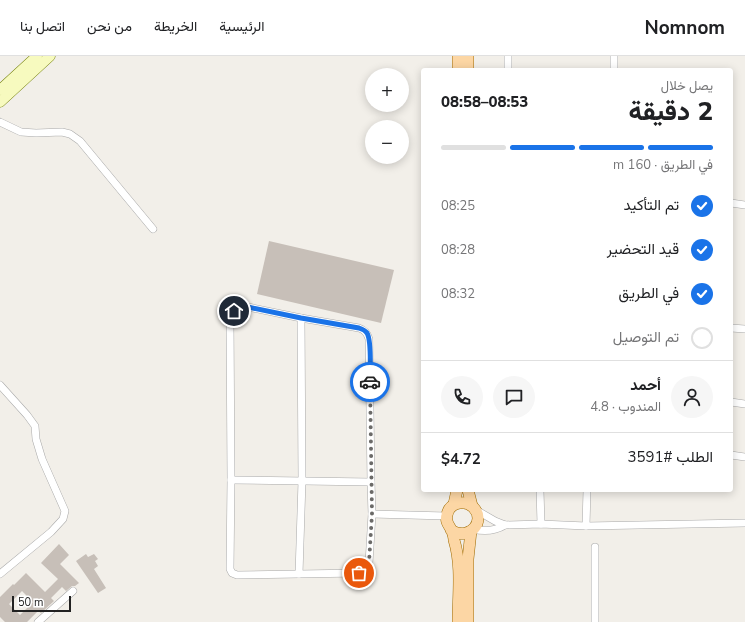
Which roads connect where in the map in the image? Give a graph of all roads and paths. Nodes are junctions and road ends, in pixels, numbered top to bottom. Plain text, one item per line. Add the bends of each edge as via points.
1 (37, 56) edge
2 (50, 56) edge
3 (458, 56) edge
4 (468, 56) edge
5 (508, 56) edge
6 (614, 56) edge
7 (458, 68) edge
8 (468, 68) edge
9 (508, 68) edge
10 (614, 68) edge
11 (0, 90) edge
12 (0, 102) edge
13 (0, 122) edge
14 (733, 203) edge
15 (745, 205) edge
16 (153, 229) dead end
17 (301, 318) junction
18 (733, 328) edge
19 (745, 330) edge
20 (0, 385) edge
21 (733, 402) edge
22 (745, 404) edge
23 (733, 455) edge
24 (745, 457) edge
25 (231, 480) junction
26 (302, 481) junction
27 (371, 482) junction
28 (457, 492) edge
29 (469, 492) edge
30 (540, 492) edge
31 (587, 492) edge
32 (454, 504) junction
33 (474, 508) junction
34 (372, 514) junction
35 (446, 516) junction
36 (745, 523) edge
37 (541, 524) junction
38 (505, 525) junction
39 (586, 526) junction
40 (451, 530) junction
41 (472, 530) junction
42 (595, 547) dead end
43 (0, 574) edge
44 (299, 574) junction
45 (73, 591) dead end
46 (38, 622) edge
47 (458, 622) edge
48 (468, 622) edge
49 (595, 622) edge

1 - 11 street
2 - 12 street
3 - 7 main road
4 - 8 main road
5 - 9 street
6 - 10 street
13 - 16 street via 21,132 62,132 74,136
14 - 15 street
17 - 25 street via 243,306 237,307 231,314
17 - 26 street
17 - 27 street via 359,328 368,335
18 - 19 street
20 - 43 street via 35,426 42,459 65,511 63,519 51,532
21 - 22 street
23 - 24 street
25 - 26 street
25 - 44 street via 231,571 237,575
26 - 27 street
26 - 44 street
27 - 34 street
28 - 32 main road
29 - 33 main road
30 - 37 street
31 - 39 street
32 - 33 main road via 461,502
32 - 35 main road
33 - 38 street
33 - 41 main road via 478,520
34 - 35 street
34 - 44 street via 369,563 366,570 359,573
35 - 40 main road
36 - 39 street
37 - 38 street
37 - 39 street
38 - 41 street via 495,530
40 - 41 main road via 458,534
40 - 47 main road via 459,563
41 - 48 main road via 468,558
42 - 49 street
45 - 46 street

